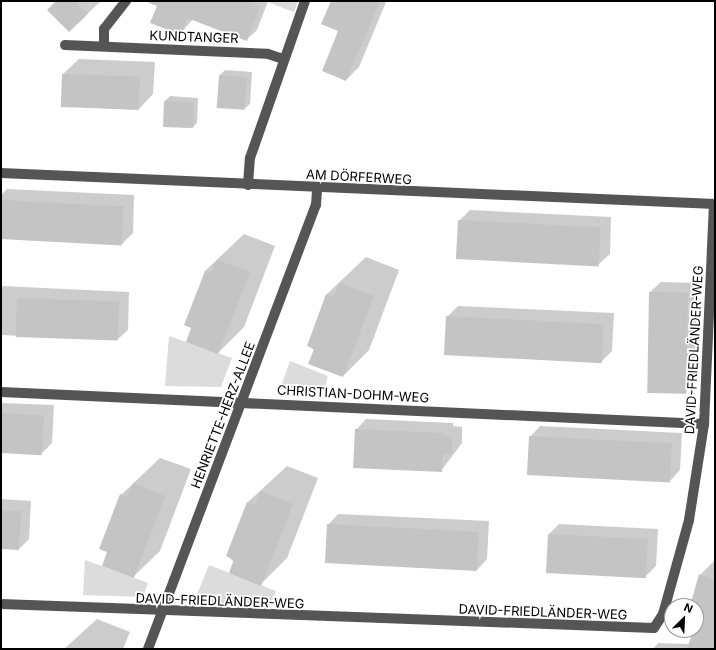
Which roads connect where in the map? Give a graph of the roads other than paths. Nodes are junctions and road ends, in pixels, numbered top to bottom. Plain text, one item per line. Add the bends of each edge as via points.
1 (126, 1) edge
2 (305, 1) edge
3 (65, 45) dead end
4 (104, 46) junction
5 (283, 59) junction
6 (1, 173) edge
7 (248, 185) junction
8 (317, 189) junction
9 (714, 204) edge
10 (1, 392) edge
11 (242, 401) junction
12 (704, 424) junction
13 (1, 604) edge
14 (162, 612) junction
15 (148, 649) edge

1 - 4 street via 104,29
2 - 5 street
3 - 4 street, KUNDTANGER
4 - 5 street, KUNDTANGER via 268,54
5 - 7 street via 250,158
6 - 7 street, AM DÖRFERWEG
7 - 8 street, AM DÖRFERWEG
8 - 9 street, AM DÖRFERWEG
8 - 11 street, HENRIETTE-HERZ-ALLEE via 316,205
9 - 12 street, DAVID-FRIEDLÄNDER-WEG
10 - 11 street, CHRISTIAN-DOHM-WEG
11 - 12 street, CHRISTIAN-DOHM-WEG
11 - 14 street, HENRIETTE-HERZ-ALLEE
12 - 14 street, DAVID-FRIEDLÄNDER-WEG via 689,520 663,614 654,628
13 - 14 street, DAVID-FRIEDLÄNDER-WEG
14 - 15 street, HENRIETTE-HERZ-ALLEE

